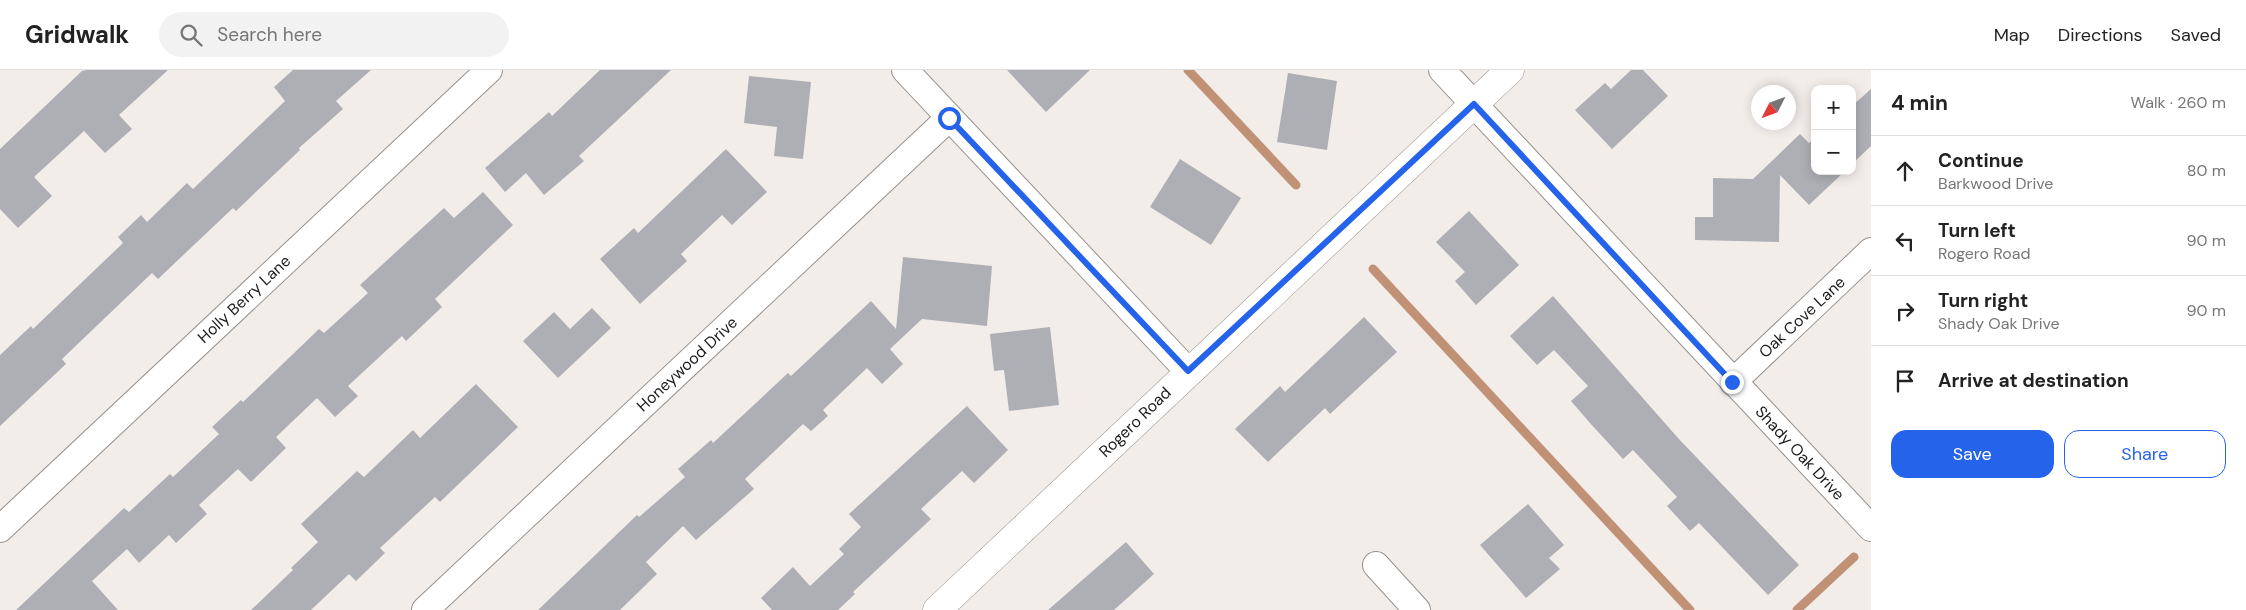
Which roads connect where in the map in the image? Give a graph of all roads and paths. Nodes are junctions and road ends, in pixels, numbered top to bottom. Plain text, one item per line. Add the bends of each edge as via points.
1 (489, 70) edge
2 (905, 70) edge
3 (1442, 70) edge
4 (1510, 70) edge
5 (1474, 104) junction
6 (949, 118) junction
7 (1871, 251) edge
8 (1188, 371) junction
9 (1732, 382) junction
10 (1871, 528) edge
11 (0, 529) edge
12 (1376, 565) dead end
13 (425, 610) edge
14 (937, 610) edge
15 (1416, 610) edge

1 - 11 street, Holly Berry Lane
2 - 6 street
3 - 5 street, Shady Oak Drive
4 - 5 street, Rogero Road
5 - 8 street, Rogero Road
5 - 9 street, Shady Oak Drive
6 - 8 street
6 - 13 street, Honeywood Drive
7 - 9 street, Oak Cove Lane
8 - 14 street, Rogero Road
9 - 10 street, Shady Oak Drive
12 - 15 street

